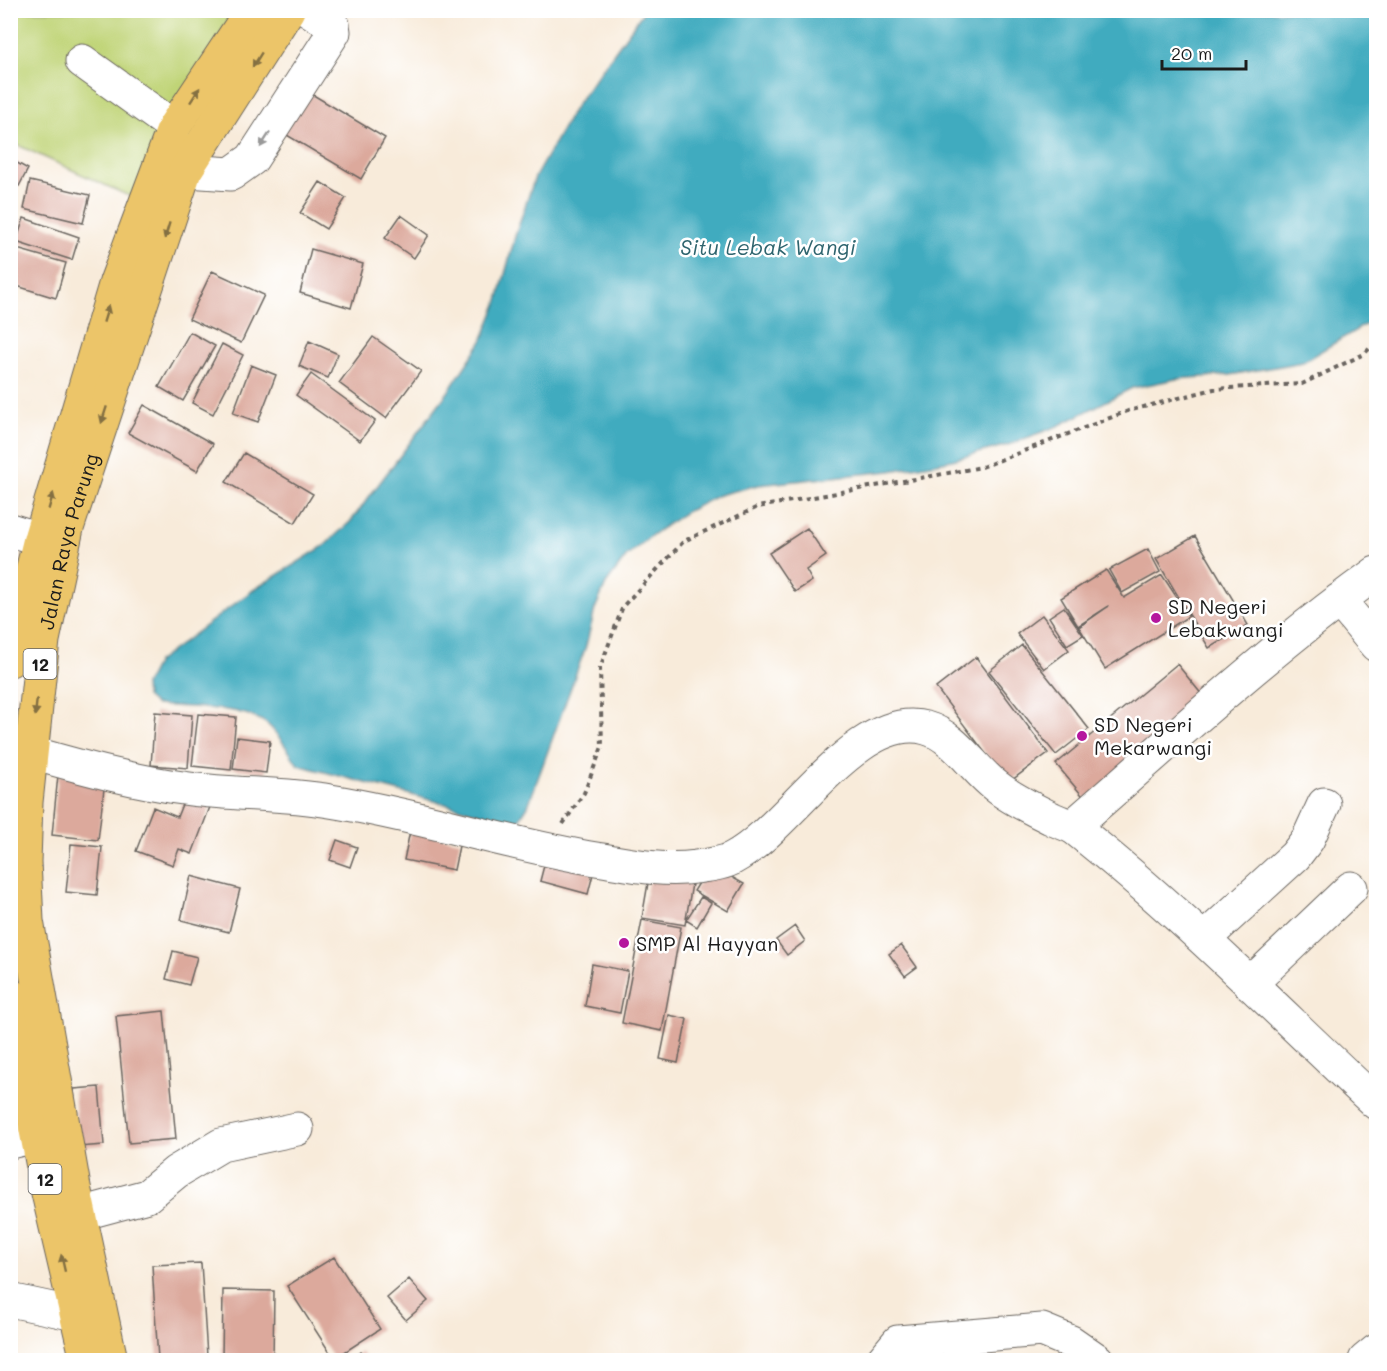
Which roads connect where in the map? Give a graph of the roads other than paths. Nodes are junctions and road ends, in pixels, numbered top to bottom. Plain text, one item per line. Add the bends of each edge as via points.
1 (252, 10) edge
2 (288, 10) edge
3 (309, 10) edge
4 (82, 61) dead end
5 (174, 127) junction
6 (172, 170) junction
7 (25, 534) edge
8 (1377, 573) edge
9 (1339, 600) junction
10 (1377, 645) edge
11 (10, 660) edge
12 (32, 753) junction
13 (1324, 804) dead end
14 (1073, 826) junction
15 (1351, 888) dead end
16 (1204, 939) junction
17 (1250, 984) junction
18 (10, 995) edge
19 (1377, 1103) edge
20 (297, 1129) dead end
21 (23, 1139) edge
22 (80, 1214) junction
23 (10, 1300) edge
24 (75, 1314) junction
25 (1377, 1351) edge
26 (87, 1360) edge
27 (111, 1360) edge
28 (883, 1360) edge
29 (1097, 1360) edge
30 (1365, 1360) edge

5 -> 1 highway, Jalan Raya Parung / 12
2 -> 6 highway, Jalan Raya Parung / 12
3 -> 6 street via 333,25 334,32 252,159 231,174
4 - 5 street
5 - 6 highway, Jalan Raya Parung / 12
7 -> 6 highway, Jalan Raya Parung / 12 via 116,282
6 -> 12 highway, Jalan Raya Parung / 12 via 67,528 43,640
7 - 11 highway, Jalan Raya Parung / 12
8 - 9 street
9 - 10 street
9 - 14 street
12 - 14 street via 165,785 330,801 546,850 652,868 691,868 732,860 766,834 855,747 880,731 914,726 940,734 999,789
12 - 22 highway, Jalan Raya Parung / 12 via 24,861 27,921
13 - 16 street via 1308,839 1295,856
14 - 16 street
15 - 17 street
16 - 17 street
17 - 19 street
18 - 21 highway, 12
20 - 22 street via 221,1145 176,1172 147,1196
24 -> 21 highway, 12
22 - 27 highway, Jalan Raya Parung / 12
23 - 24 street
24 - 26 highway, 12
25 - 30 street
28 - 29 street via 898,1342 1042,1330 1071,1342

